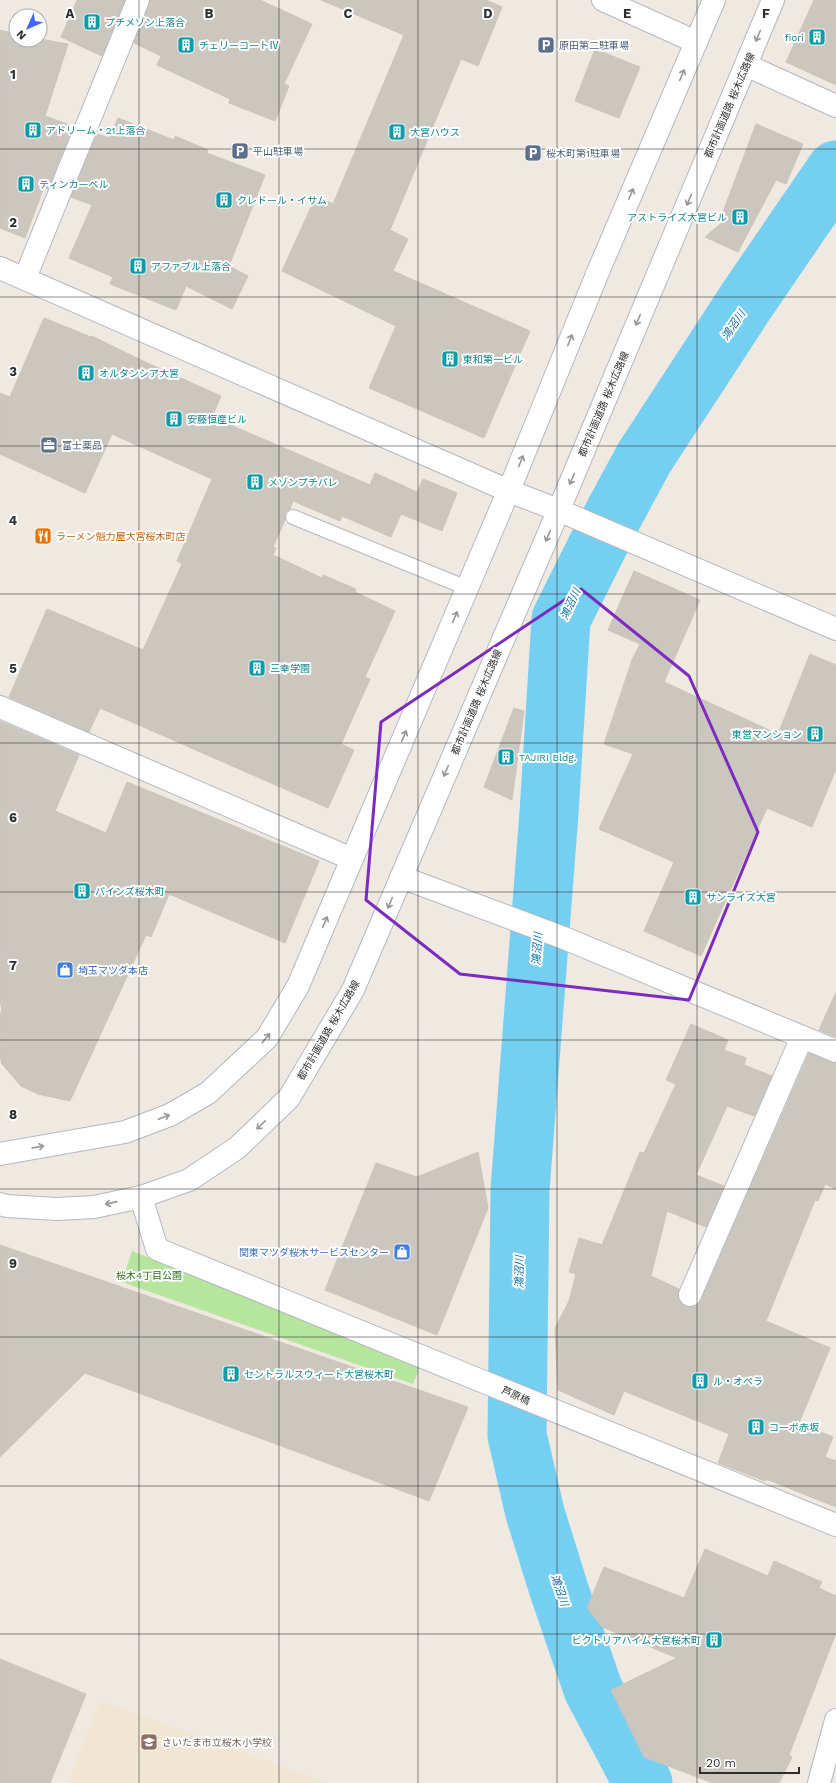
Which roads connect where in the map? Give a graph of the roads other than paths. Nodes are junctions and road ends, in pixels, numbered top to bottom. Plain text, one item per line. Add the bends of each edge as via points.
1 (138, 0) edge
2 (604, 0) edge
3 (714, 0) edge
4 (773, 0) edge
5 (696, 42) junction
6 (746, 65) junction
7 (836, 106) edge
8 (0, 268) edge
9 (25, 278) junction
10 (508, 490) junction
11 (558, 510) junction
12 (293, 517) dead end
13 (467, 588) junction
14 (836, 629) edge
15 (0, 708) edge
16 (352, 858) junction
17 (401, 877) junction
18 (802, 1037) junction
19 (836, 1051) edge
20 (0, 1154) edge
21 (140, 1197) junction
22 (0, 1204) edge
23 (690, 1295) dead end
24 (836, 1525) edge
25 (836, 1720) edge
26 (819, 1783) edge

1 - 9 street
2 - 5 street
3 - 5 street
4 -> 6 street, 都市計画道路 桜木広路線
10 -> 5 street
6 - 7 street
6 -> 11 street, 都市計画道路 桜木広路線
8 - 9 street
9 - 10 street
10 - 11 street
10 - 13 street
11 - 14 street
11 -> 17 street, 都市計画道路 桜木広路線
12 - 13 lane
16 -> 13 street
15 - 16 street
20 -> 16 street via 125,1132 170,1115 208,1093 267,1038 298,986
17 - 18 street via 564,938
17 -> 21 street, 都市計画道路 桜木広路線 via 353,990 289,1098 237,1148 189,1180
18 - 19 street
18 - 23 street
21 -> 22 street, 都市計画道路 桜木広路線 via 94,1207 57,1209
21 - 24 street, 芦原橋 via 157,1249
25 - 26 street

